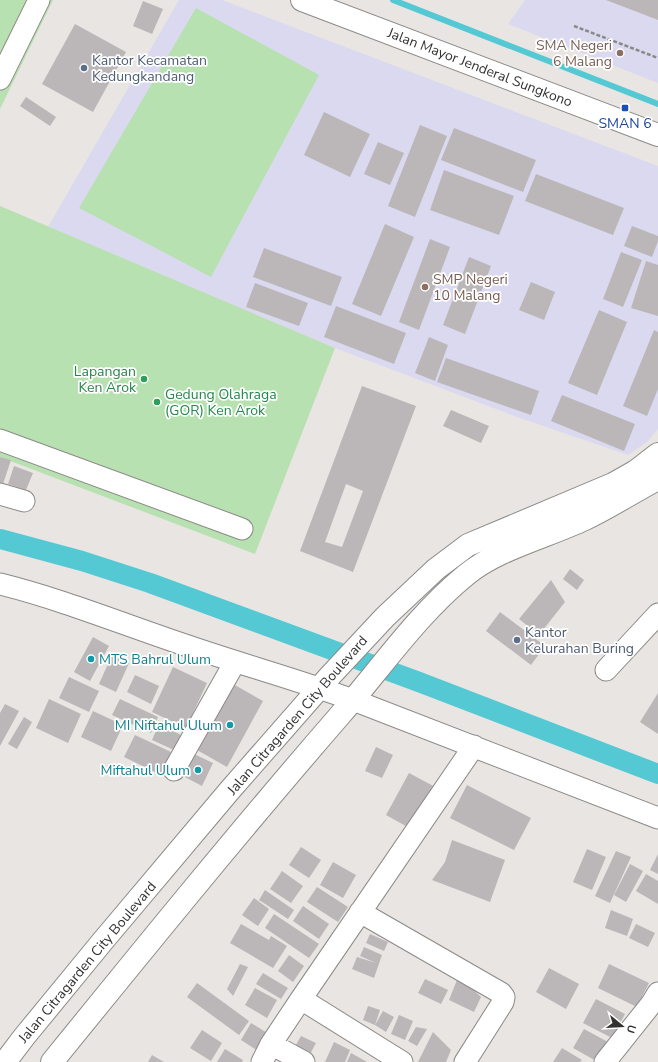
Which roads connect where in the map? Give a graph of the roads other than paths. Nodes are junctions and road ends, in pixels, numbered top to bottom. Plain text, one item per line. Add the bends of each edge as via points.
1 (39, 0) edge
2 (302, 0) edge
3 (0, 80) edge
4 (658, 134) edge
5 (0, 440) edge
6 (658, 454) edge
7 (656, 482) edge
8 (0, 494) edge
9 (24, 501) dead end
10 (242, 529) dead end
11 (0, 584) edge
12 (658, 614) edge
13 (235, 662) junction
14 (606, 670) dead end
15 (324, 682) junction
16 (357, 695) junction
17 (474, 746) junction
18 (174, 770) dead end
19 (658, 818) edge
20 (360, 912) junction
21 (658, 993) edge
22 (301, 999) junction
23 (266, 1053) edge
24 (5, 1062) edge
25 (52, 1062) edge
26 (304, 1062) edge
27 (402, 1062) edge
28 (465, 1062) edge
29 (605, 1062) edge

1 - 3 street
2 - 4 main road, Jalan Mayor Jenderal Sungkono
5 - 10 street
6 - 15 main road, Jalan Citragarden City Boulevard via 613,484 468,545 436,569 367,634
7 - 16 main road via 585,519 498,555 467,574 429,608
8 - 9 street
11 - 13 street via 74,605
12 - 14 street
13 - 15 street
13 - 18 street
15 - 16 street
15 - 24 main road, Jalan Citragarden City Boulevard via 178,851
16 - 17 street
16 - 25 main road
17 - 19 street
17 - 20 street
20 - 22 street
20 - 28 street via 504,996 503,1002
21 - 29 street
22 - 23 street
22 - 27 street
23 - 26 street

